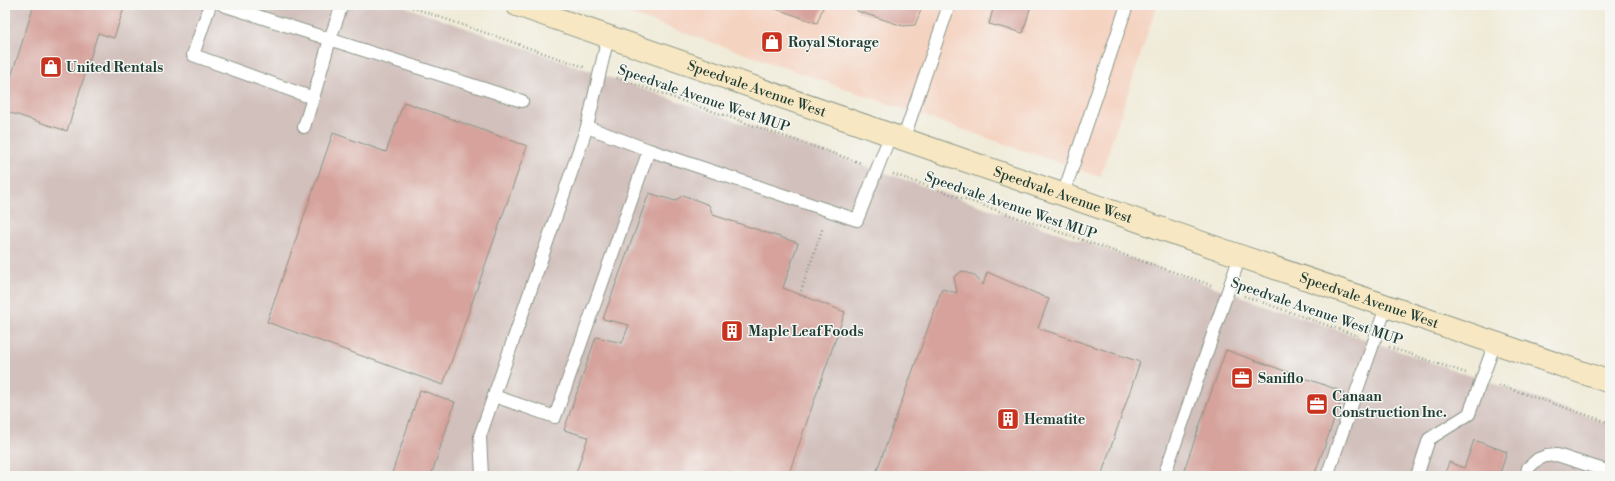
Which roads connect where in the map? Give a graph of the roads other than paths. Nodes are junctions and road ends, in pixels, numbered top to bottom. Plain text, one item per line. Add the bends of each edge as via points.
1 (210, 5) edge
2 (223, 5) edge
3 (342, 5) edge
4 (517, 5) edge
5 (949, 5) edge
6 (1127, 5) edge
7 (608, 37) junction
8 (330, 40) junction
9 (313, 98) junction
10 (522, 101) dead end
11 (304, 127) dead end
12 (587, 127) junction
13 (896, 138) junction
14 (649, 150) junction
15 (1063, 195) junction
16 (1240, 256) junction
17 (1386, 306) junction
18 (1494, 343) junction
19 (1610, 382) edge
20 (494, 396) junction
21 (1610, 472) edge
22 (482, 476) edge
23 (1164, 476) edge
24 (1327, 476) edge
25 (1417, 476) edge
26 (1526, 476) edge

1 - 9 lane via 193,55
2 - 8 lane
3 - 8 lane
4 - 7 main road, Speedvale Avenue West
5 - 13 lane
6 - 15 lane
7 - 12 lane
7 - 13 main road, Speedvale Avenue West
8 - 9 lane
8 - 10 lane
9 - 11 lane
12 - 14 lane
12 - 20 lane
13 - 14 lane via 877,169 857,220
13 - 15 main road, Speedvale Avenue West
14 - 20 lane via 555,417
15 - 16 main road, Speedvale Avenue West
16 - 17 main road, Speedvale Avenue West
16 - 23 lane
17 - 18 main road, Speedvale Avenue West
17 - 24 lane
18 - 19 main road, Speedvale Avenue West
18 - 25 lane via 1469,414 1429,439
20 - 22 lane via 480,436
21 - 26 lane via 1557,455 1538,459 1528,468

